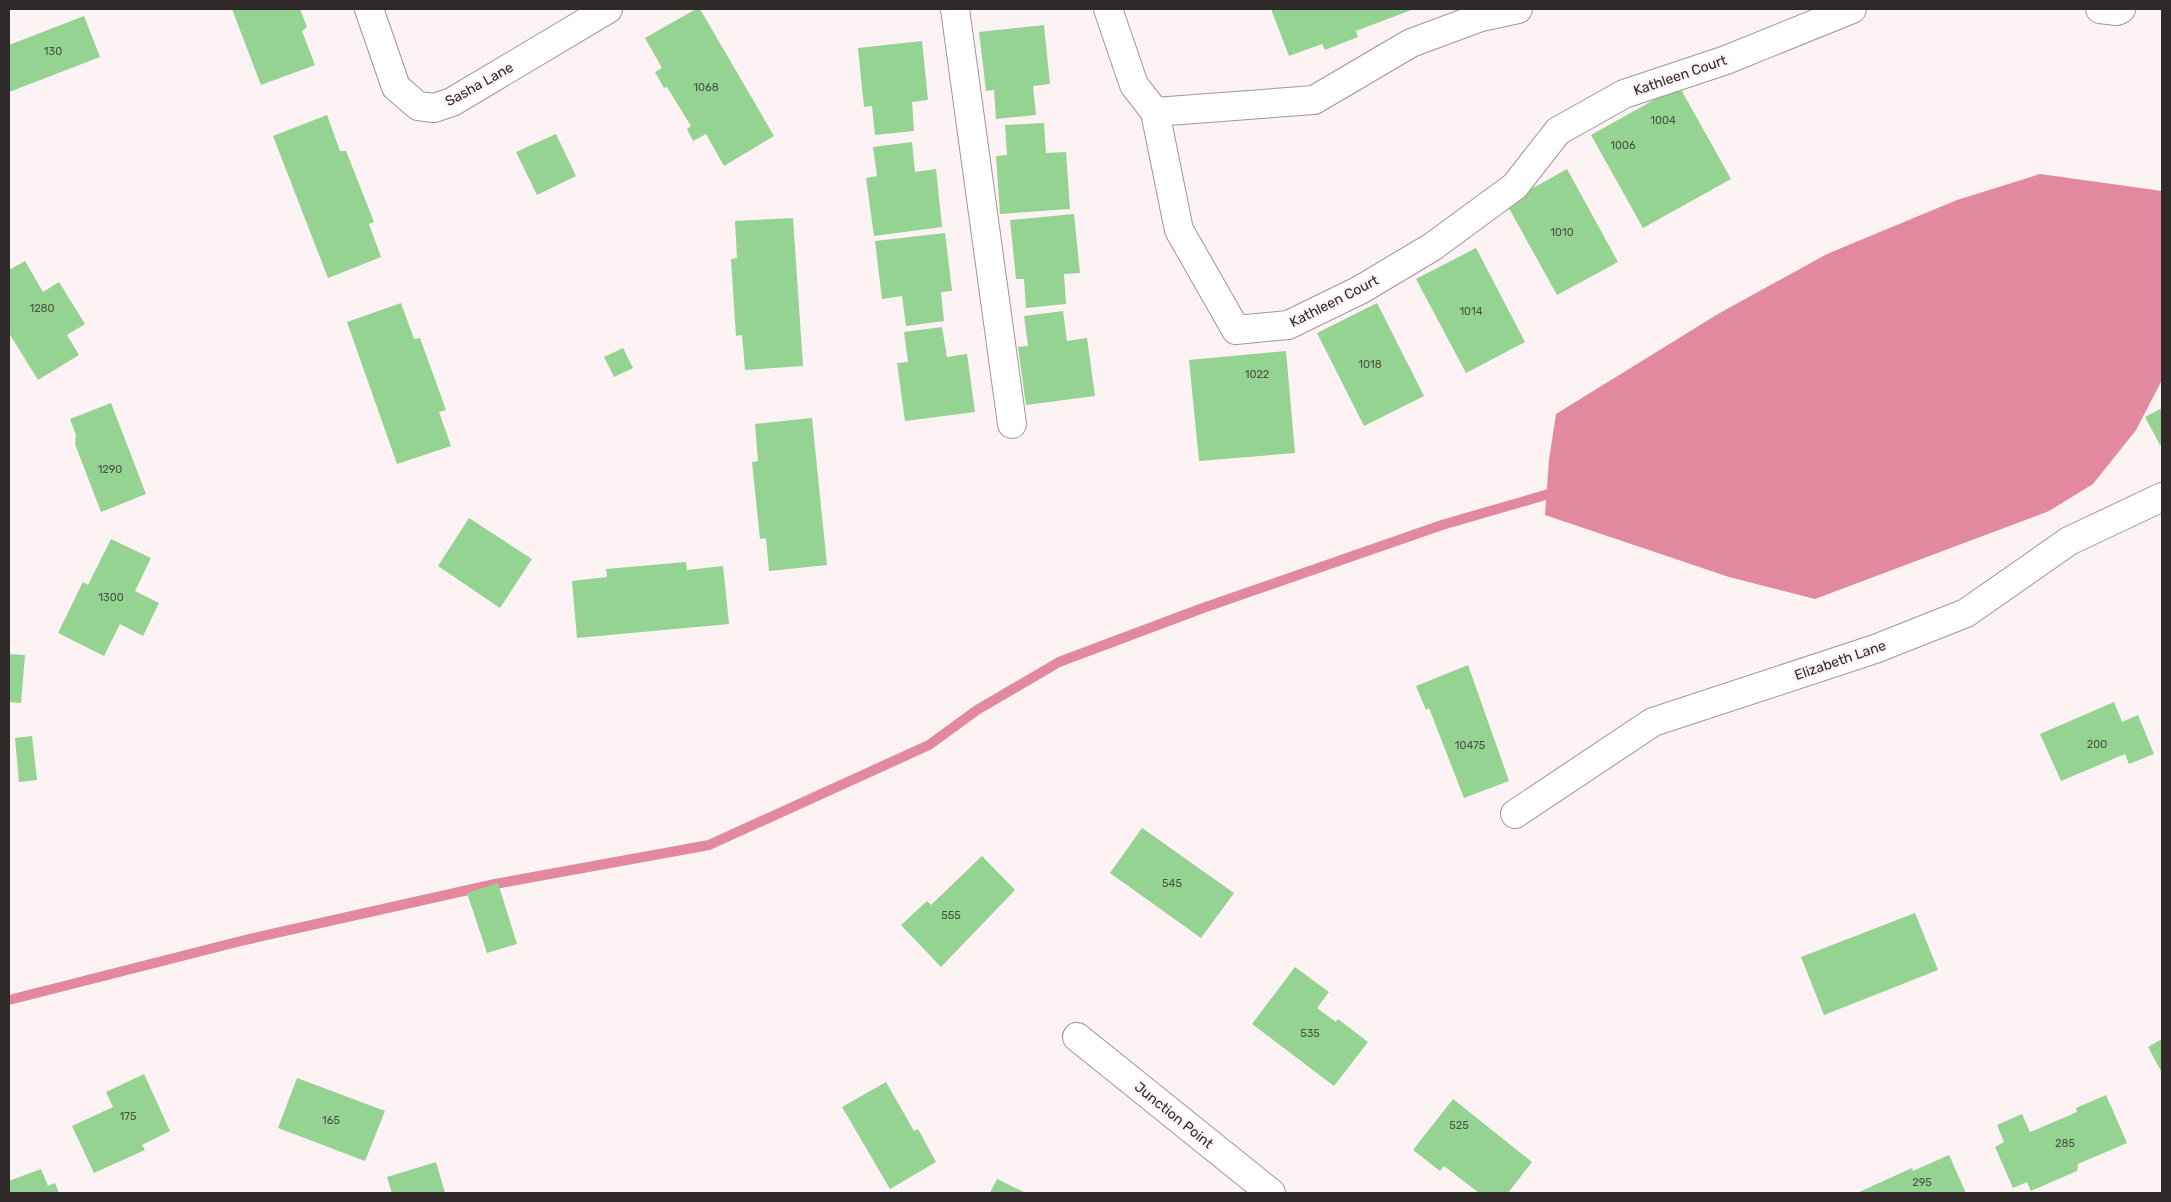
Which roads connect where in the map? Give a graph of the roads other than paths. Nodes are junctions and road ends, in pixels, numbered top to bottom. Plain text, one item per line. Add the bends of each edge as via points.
1 (369, 9) edge
2 (608, 9) edge
3 (955, 9) edge
4 (1108, 9) edge
5 (1518, 9) edge
6 (1852, 9) edge
7 (2100, 9) edge
8 (2121, 9) edge
9 (1155, 112) junction
10 (1012, 424) dead end
11 (2162, 497) edge
12 (1515, 814) dead end
13 (1077, 1037) dead end
14 (1271, 1193) edge

1 - 2 street, Sasha Lane via 396,87 418,106 434,108 452,102
3 - 10 street
4 - 9 street via 1134,85
5 - 9 street via 1481,16 1411,43 1314,100
6 - 9 street, Kathleen Court via 1726,60 1624,94 1558,131 1515,186 1432,247 1360,290 1288,325 1236,330 1179,230
7 - 8 street
11 - 12 street, Elizabeth Lane via 2069,541 1966,612 1875,649 1653,722
13 - 14 street, Junction Point

